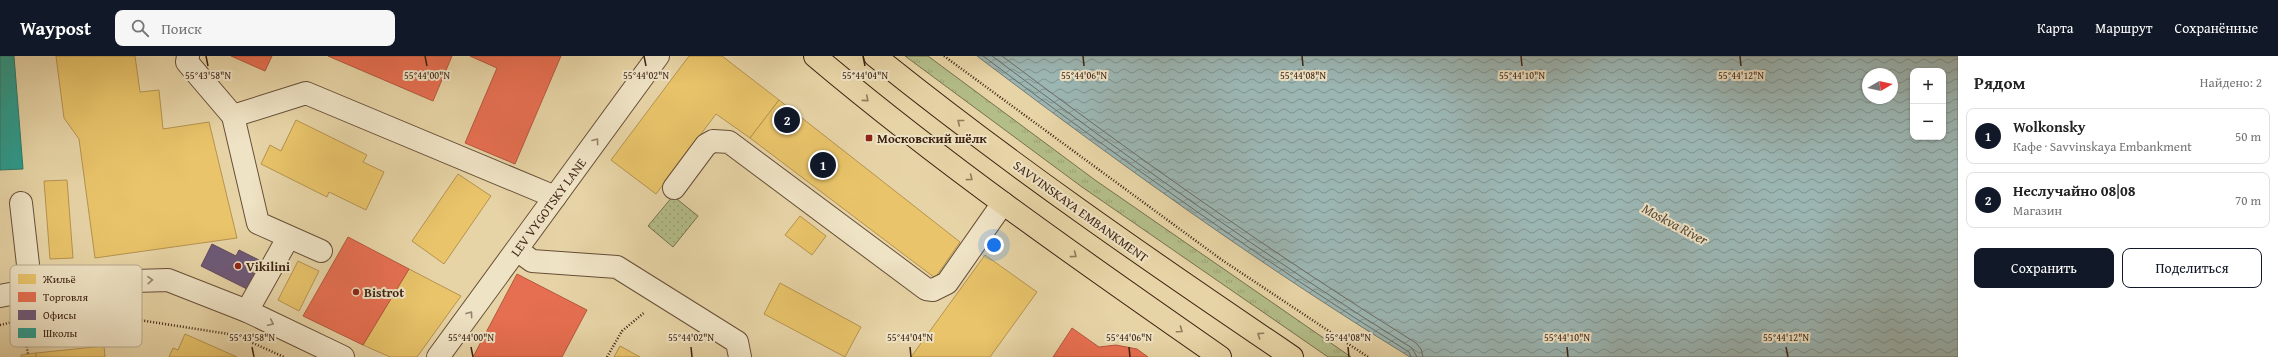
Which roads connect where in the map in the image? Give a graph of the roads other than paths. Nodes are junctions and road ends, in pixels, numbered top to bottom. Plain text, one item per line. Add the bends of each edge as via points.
1 (188, 56) edge
2 (658, 56) edge
3 (815, 56) edge
4 (875, 56) edge
5 (233, 116) junction
6 (674, 188) dead end
7 (555, 197) junction
8 (21, 203) dead end
9 (1003, 203) junction
10 (288, 238) junction
11 (517, 250) junction
12 (322, 251) dead end
13 (28, 265) edge
14 (142, 281) edge
15 (10, 294) edge
16 (0, 296) edge
17 (247, 311) junction
18 (335, 355) edge
19 (438, 357) edge
20 (740, 357) edge
21 (1220, 357) edge
22 (1292, 357) edge

1 - 5 street via 187,62
7 -> 2 street, LEV VYGOTSKY LANE
3 -> 9 main road via 877,108
22 -> 4 main road, SAVVINSKAYA EMBANKMENT via 1107,231
5 - 7 street via 306,93
5 - 10 street via 258,223
6 - 9 street via 706,144 713,141 730,142 926,289 933,290 947,283
7 - 11 street, LEV VYGOTSKY LANE
8 - 13 street
9 -> 21 main road via 1091,268
10 - 12 street
10 - 17 street
19 -> 11 street, LEV VYGOTSKY LANE
11 - 20 street via 532,261 617,267 737,342
14 -> 17 street via 168,280
15 - 16 street
17 -> 18 street

